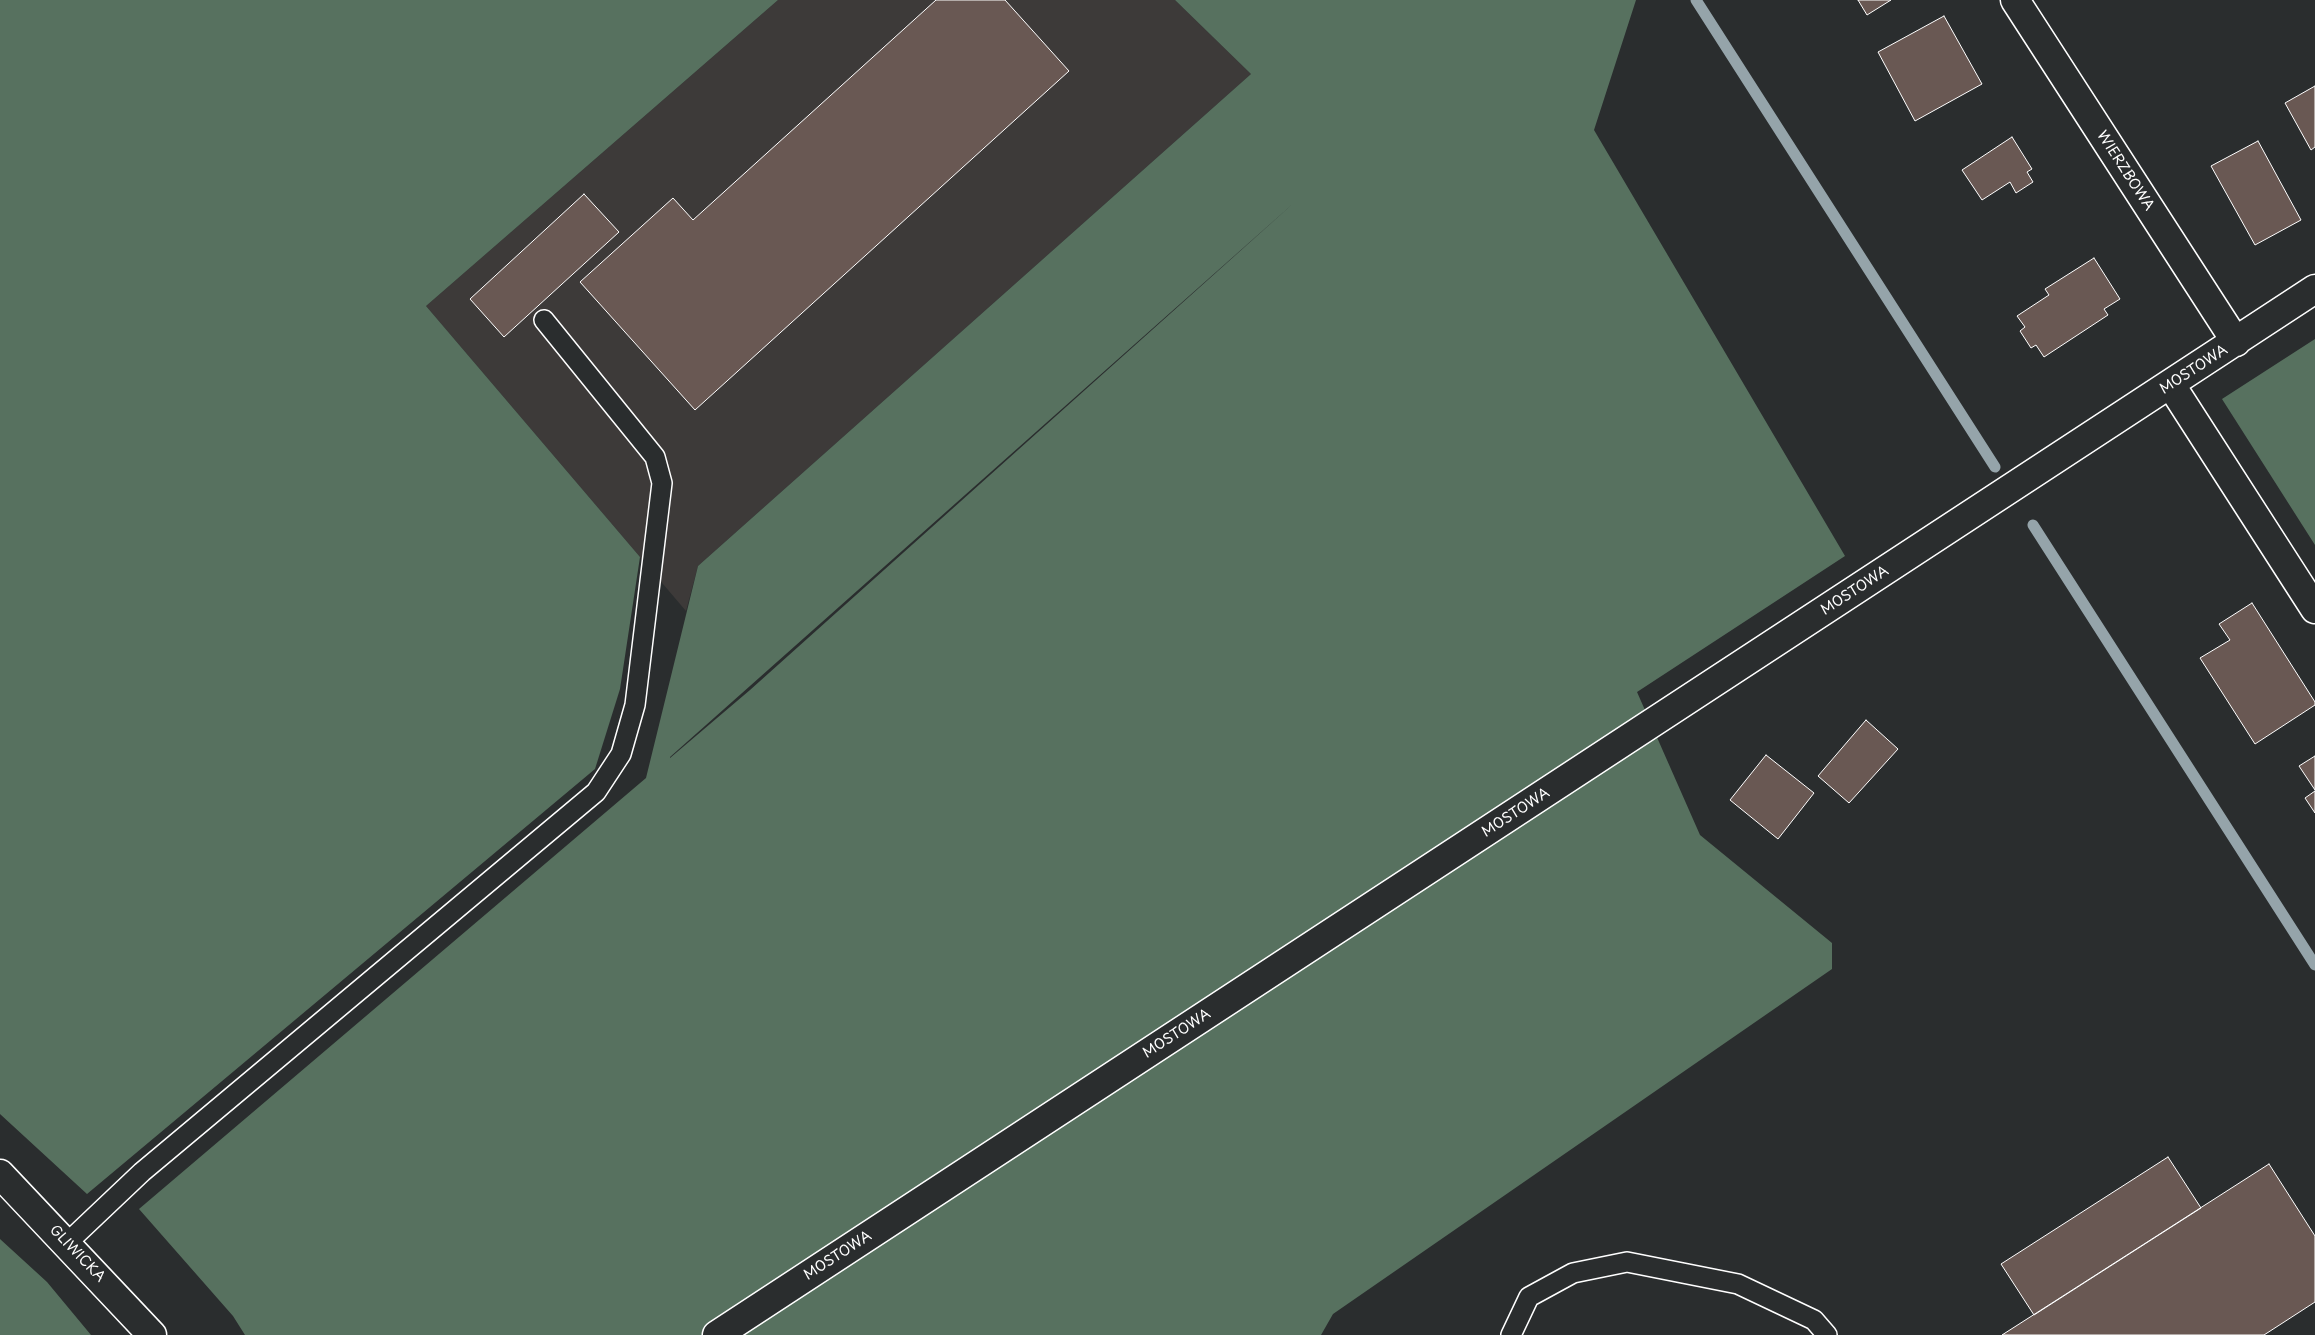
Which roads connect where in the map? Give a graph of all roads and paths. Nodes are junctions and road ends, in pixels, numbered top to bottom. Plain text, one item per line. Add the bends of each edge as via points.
1 (2015, 0) edge
2 (2315, 289) edge
3 (544, 320) dead end
4 (2236, 342) junction
5 (2171, 385) junction
6 (2315, 609) edge
7 (0, 1174) edge
8 (66, 1244) junction
9 (152, 1335) edge
10 (716, 1335) edge
11 (1511, 1335) edge
12 (1828, 1335) edge

1 - 4 street, WIERZBOWA
2 - 4 street, MOSTOWA
3 - 8 lane via 655,457 662,483 635,705 621,754 596,792 142,1172
4 - 5 street, MOSTOWA
5 - 6 street
5 - 10 street, MOSTOWA
7 - 8 street, GLIWICKA
8 - 9 street, GLIWICKA
11 - 12 lane via 1529,1297 1573,1273 1627,1262 1738,1284 1814,1320

